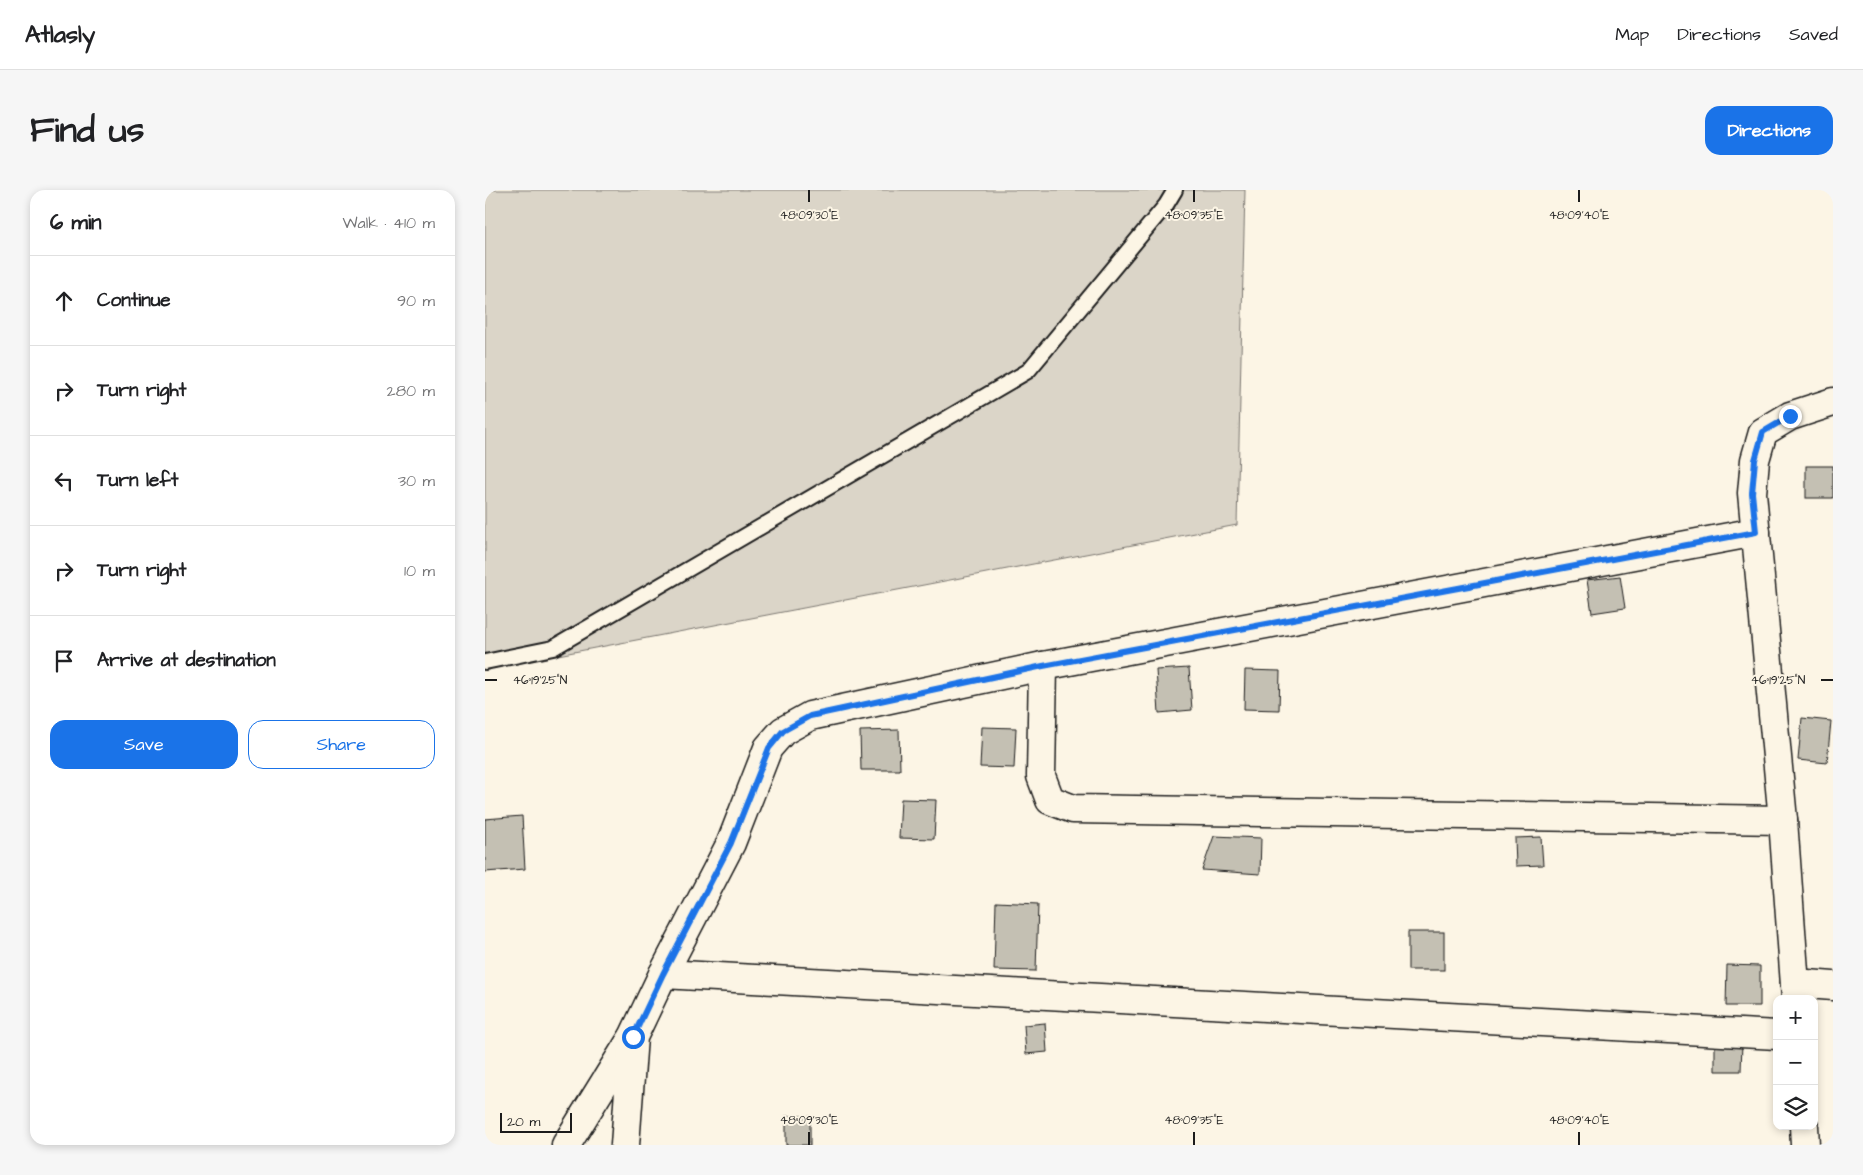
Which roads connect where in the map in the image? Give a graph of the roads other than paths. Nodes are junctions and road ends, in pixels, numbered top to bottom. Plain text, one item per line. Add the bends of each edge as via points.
1 (1175, 190) edge
2 (1833, 402) edge
3 (1756, 532) junction
4 (485, 662) edge
5 (1043, 666) junction
6 (1783, 820) junction
7 (663, 974) junction
8 (1833, 986) edge
9 (1796, 991) edge
10 (1773, 1035) edge
11 (633, 1037) junction
12 (1804, 1130) edge
13 (566, 1145) edge
14 (625, 1145) edge
15 (1805, 1145) edge

1 - 4 lane via 1028,371 553,648
2 - 3 street via 1790,416 1763,432 1755,460 1752,493
3 - 5 street
3 - 6 street
5 - 6 street via 1041,776 1050,800 1073,809
5 - 7 street via 810,716 783,731 769,748 731,843
6 - 9 street
7 - 10 street
7 - 11 street
8 - 9 street
11 - 13 street
11 - 14 street
12 - 15 street

